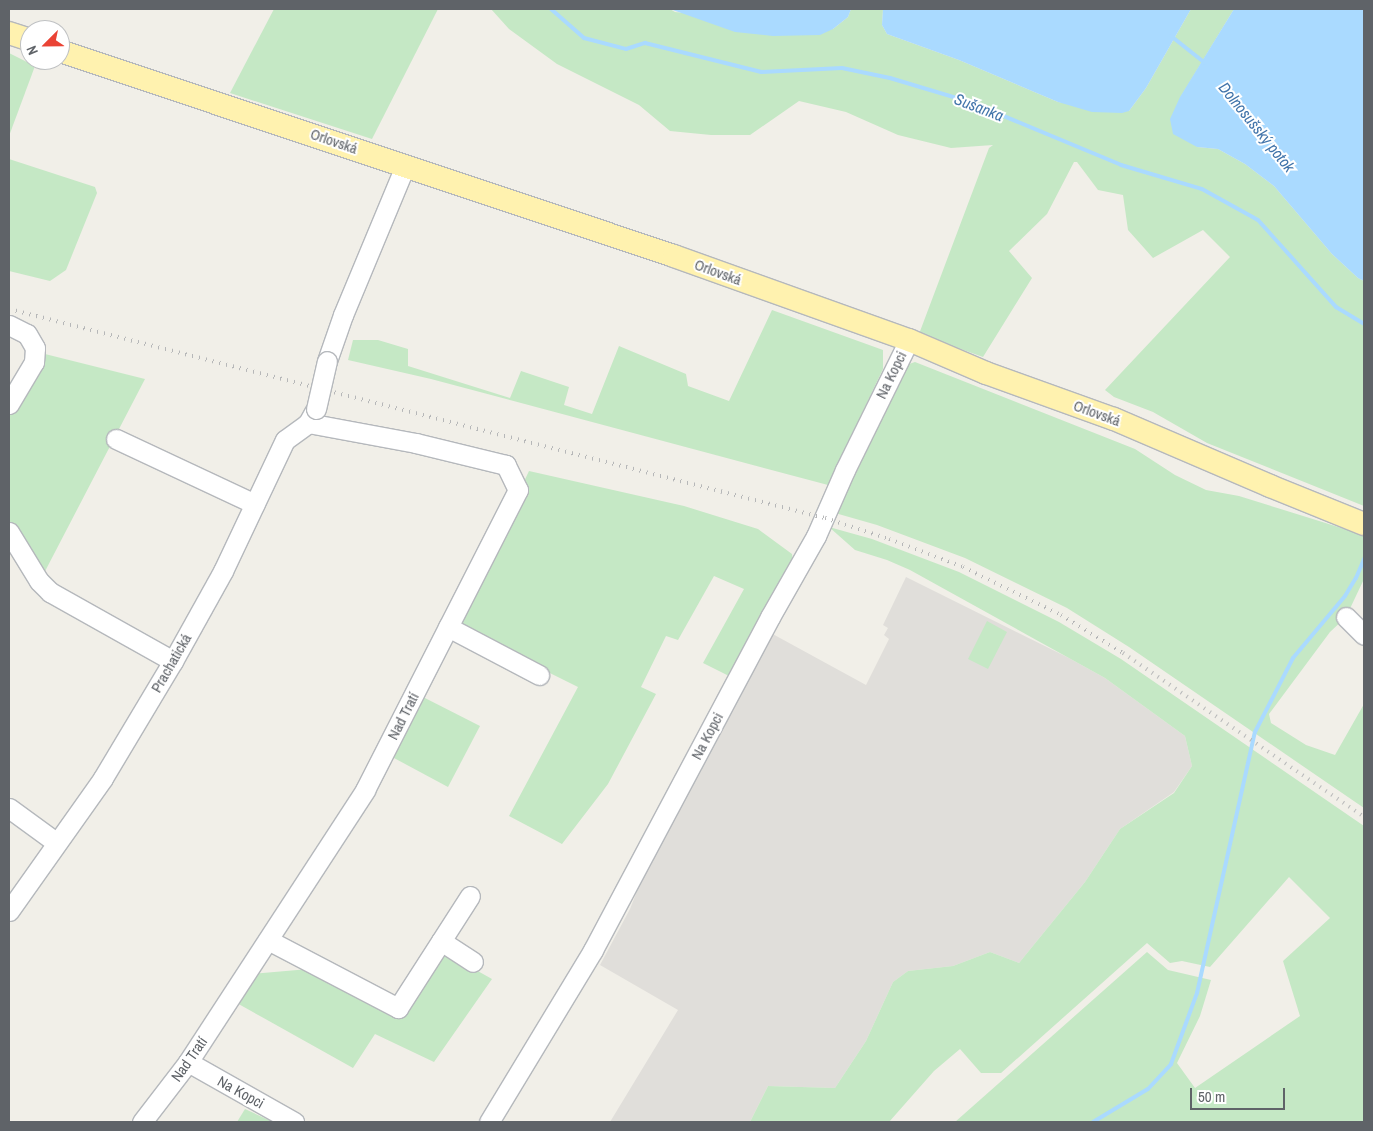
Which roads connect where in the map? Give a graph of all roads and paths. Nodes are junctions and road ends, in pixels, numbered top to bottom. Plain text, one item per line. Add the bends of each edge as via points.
1 (70, 54) edge
2 (405, 166) junction
3 (9, 325) edge
4 (909, 340) junction
5 (9, 404) edge
6 (312, 416) junction
7 (116, 439) dead end
8 (255, 504) junction
9 (1364, 523) edge
10 (9, 532) edge
11 (1346, 617) dead end
12 (448, 627) junction
13 (1364, 635) edge
14 (173, 661) junction
15 (539, 675) dead end
16 (9, 808) edge
17 (57, 843) junction
18 (470, 896) dead end
19 (9, 911) edge
20 (268, 940) junction
21 (441, 941) junction
22 (473, 962) dead end
23 (188, 1062) junction
24 (142, 1122) edge
25 (294, 1122) edge
26 (489, 1122) edge

1 - 2 main road, Orlovská
2 - 4 main road, Orlovská via 674,256
2 - 6 street, bridge via 343,315
3 - 5 street via 27,334 35,348 34,362
4 - 9 main road, Orlovská via 986,373 1114,419
4 - 26 street, Na Kopci via 816,536 593,950
6 - 8 street, Prachatická via 285,440
6 - 12 street, Nad Tratí via 506,465 518,490
7 - 8 street
8 - 14 street, Prachatická via 223,571
10 - 14 street via 39,581 50,592
11 - 13 street
12 - 15 street
12 - 20 street, Nad Tratí via 365,790
14 - 17 street, Prachatická via 103,778
16 - 17 street
17 - 19 street, Prachatická
18 - 21 street
20 - 21 street via 398,1008
20 - 23 street, Nad Tratí
21 - 22 street
23 - 24 street, Nad Tratí
23 - 25 street, Na Kopci

